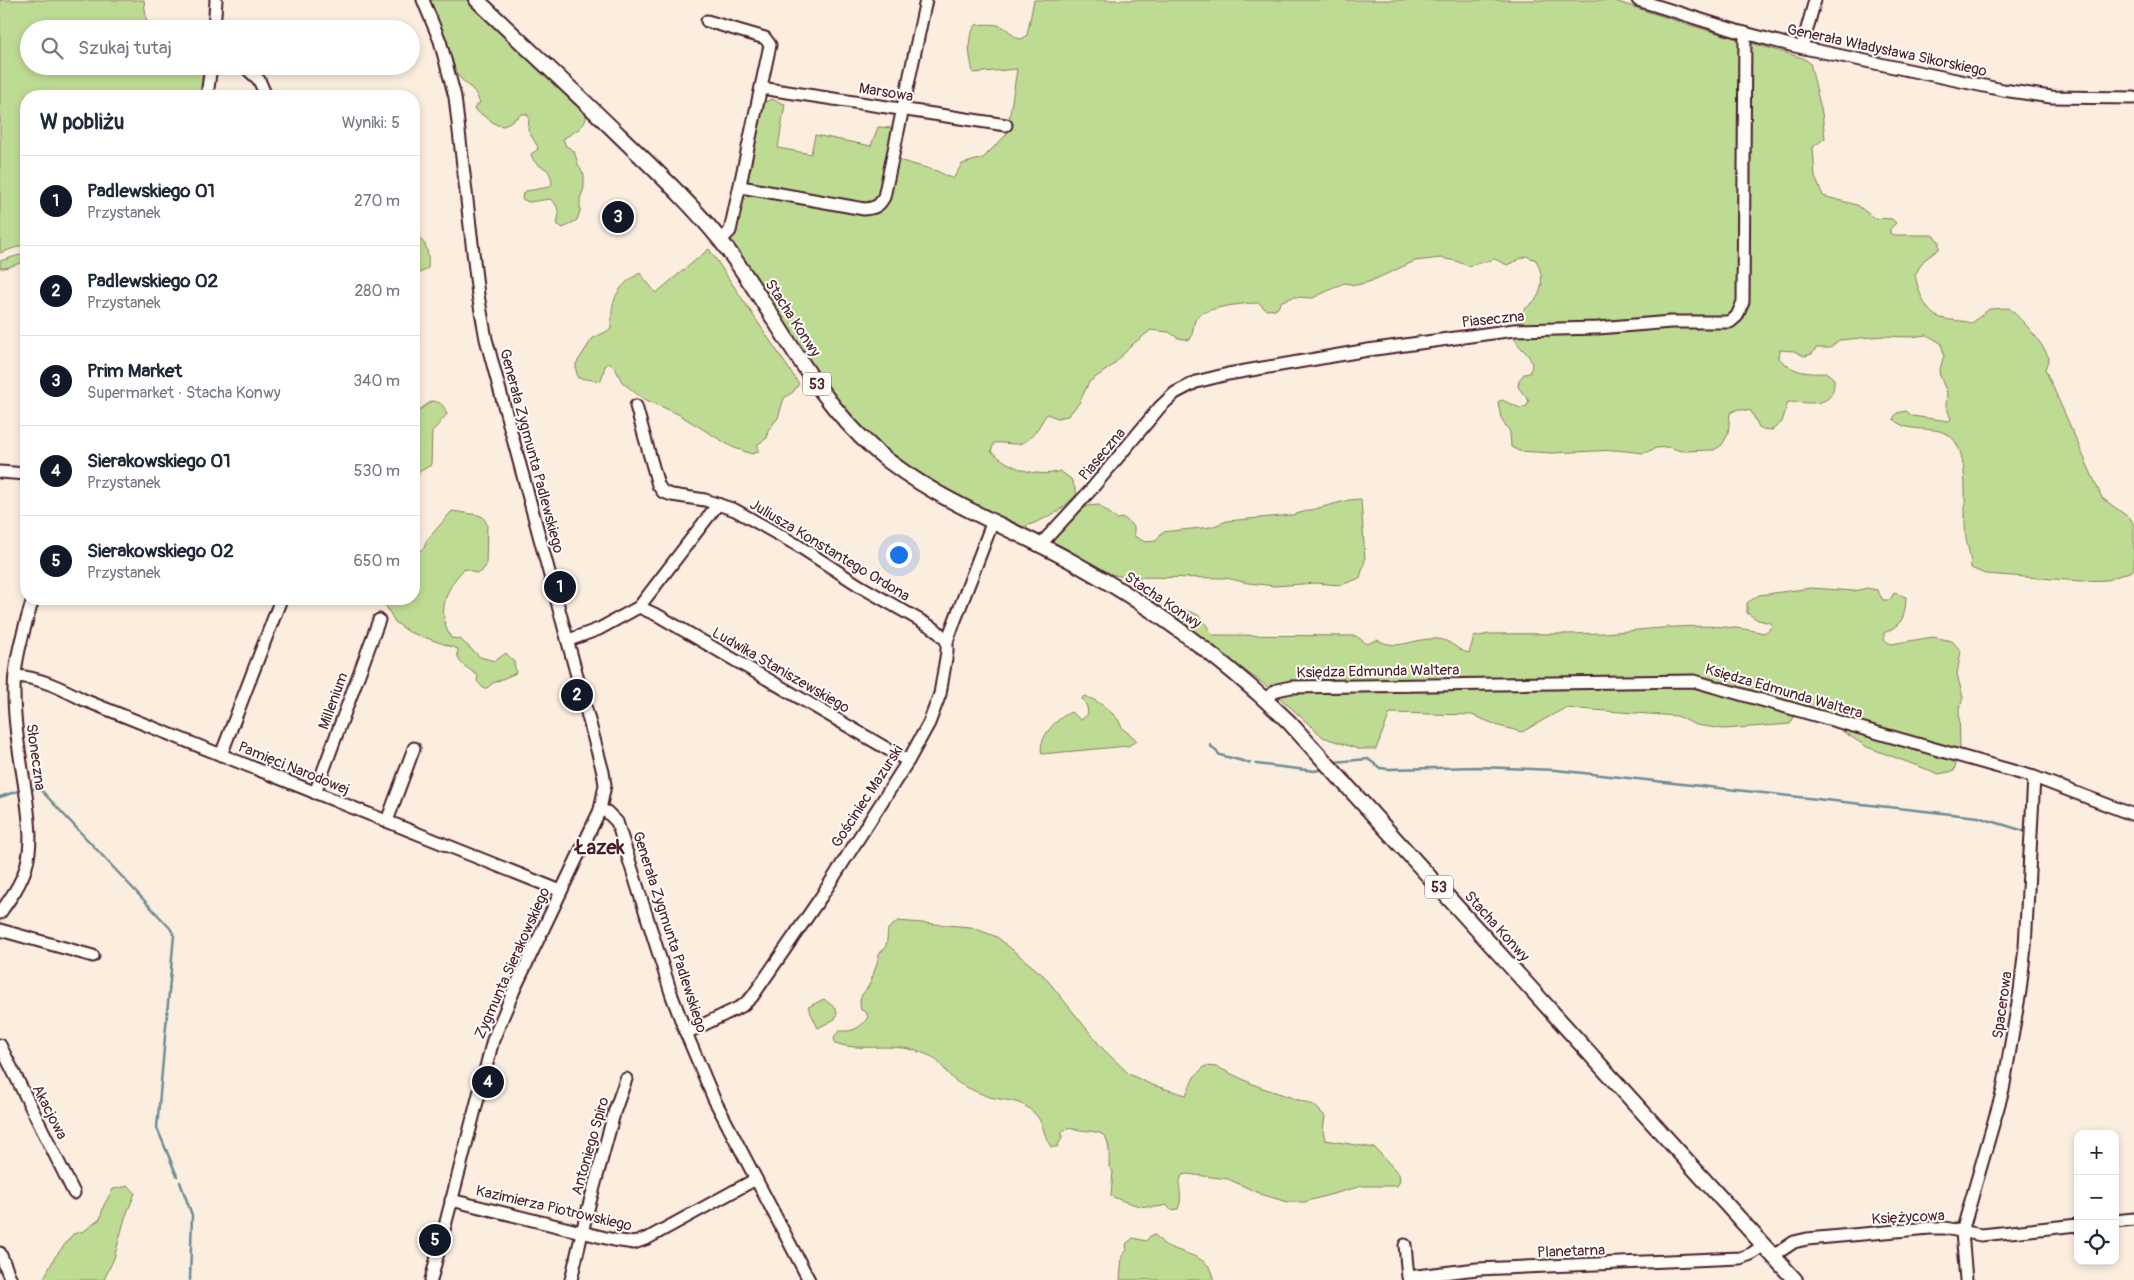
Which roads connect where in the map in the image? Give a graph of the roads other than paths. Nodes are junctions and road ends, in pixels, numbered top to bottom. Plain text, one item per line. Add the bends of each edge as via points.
1 (216, 0) edge
2 (423, 0) edge
3 (477, 0) edge
4 (926, 0) edge
5 (1638, 0) edge
6 (1815, 0) edge
7 (215, 20) edge
8 (707, 22) dead end
9 (1745, 33) junction
10 (1802, 47) junction
11 (209, 75) edge
12 (254, 75) edge
13 (761, 88) junction
14 (208, 90) edge
15 (263, 90) edge
16 (2134, 98) edge
17 (904, 110) junction
18 (1006, 125) dead end
19 (741, 187) junction
20 (720, 240) junction
21 (636, 406) dead end
22 (0, 472) edge
23 (20, 474) edge
24 (718, 504) junction
25 (993, 521) junction
26 (1040, 545) junction
27 (31, 605) edge
28 (279, 605) edge
29 (639, 607) junction
30 (379, 620) dead end
31 (569, 640) junction
32 (947, 641) junction
33 (15, 676) junction
34 (1264, 699) junction
35 (414, 748) dead end
36 (221, 755) junction
37 (908, 761) junction
38 (2034, 777) junction
39 (315, 793) junction
40 (600, 810) junction
41 (2134, 815) edge
42 (387, 821) junction
43 (561, 892) junction
44 (0, 913) edge
45 (0, 930) edge
46 (93, 956) dead end
47 (686, 1033) junction
48 (0, 1045) edge
49 (626, 1079) dead end
50 (756, 1179) junction
51 (74, 1193) dead end
52 (451, 1200) junction
53 (2134, 1219) edge
54 (2119, 1221) edge
55 (2074, 1225) edge
56 (582, 1232) junction
57 (1962, 1232) junction
58 (1405, 1245) dead end
59 (1768, 1250) junction
60 (0, 1253) edge
61 (1408, 1278) edge
62 (11, 1280) edge
63 (431, 1280) edge
64 (571, 1280) edge
65 (809, 1280) edge
66 (1795, 1280) edge
67 (1966, 1280) edge

1 - 7 street
2 - 31 street, Generała Zygmunta Padlewskiego via 440,41 455,97 486,340
3 - 20 main road, Stacha Konwy / 53 via 664,178
4 - 17 street
5 - 9 street, Generała Władysława Sikorskiego
6 - 10 street
8 - 13 street via 767,39 770,50
9 - 10 street, Generała Władysława Sikorskiego
9 - 26 street, Piaseczna via 1743,302 1737,316 1730,322 1514,330 1368,350 1196,382 1175,393 1160,407 1090,492
10 - 16 street, Generała Władysława Sikorskiego via 2025,94
11 - 14 street
12 - 15 street
13 - 17 street, Marsowa
13 - 19 street
17 - 18 street, Marsowa
17 - 19 street via 884,198 874,208 864,209
19 - 20 street via 730,231
20 - 25 main road, Stacha Konwy / 53 via 822,391 852,428 912,479
21 - 24 street, Juliusza Konstantego Ordona via 660,488 672,495
22 - 23 street
24 - 29 street
24 - 32 street, Juliusza Konstantego Ordona via 736,510 797,545 935,629
25 - 26 main road, Stacha Konwy / 53
25 - 32 street, Gościniec Mazurski
26 - 34 main road, Stacha Konwy / 53 via 1105,580 1168,621 1225,664
27 - 33 street, Słoneczna
28 - 36 street
29 - 31 street via 586,635
29 - 37 street, Ludwika Staniszewskiego
30 - 39 street, Millenium
31 - 40 street, Generała Zygmunta Padlewskiego via 603,772 605,785
32 - 37 street, Gościniec Mazurski via 937,703
33 - 36 street, Pamięci Narodowej via 46,683
33 - 44 street, Słoneczna via 16,732 30,841 23,874
34 - 38 street, Księdza Edmunda Waltera via 1277,690 1291,687 1694,681
34 - 59 main road, Stacha Konwy / 53 via 1329,766
35 - 42 street
36 - 39 street, Pamięci Narodowej
37 - 47 street, Gościniec Mazurski via 758,990 742,1006
38 - 41 street, Księdza Edmunda Waltera
38 - 57 street, Spacerowa via 2025,947 2009,1057 2003,1090
39 - 42 street, Pamięci Narodowej
40 - 43 street, Zygmunta Sierakowskiego
40 - 47 street, Generała Zygmunta Padlewskiego via 618,822
42 - 43 street, Pamięci Narodowej
43 - 52 street, Zygmunta Sierakowskiego via 493,1040
45 - 46 street
47 - 50 street, Generała Zygmunta Padlewskiego via 714,1100
48 - 51 street, Akacjowa
49 - 56 street, Antoniego Spiro
50 - 56 street, Kazimierza Piotrowskiego via 641,1241 623,1242
50 - 65 street, Generała Zygmunta Padlewskiego
52 - 56 street, Kazimierza Piotrowskiego
52 - 63 street, Zygmunta Sierakowskiego
53 - 54 street
55 - 57 street, Księżycowa via 1981,1235
56 - 64 street, Antoniego Spiro
57 - 59 street, Księżycowa via 1930,1228 1807,1239
57 - 67 street
58 - 61 street, Planetarna
59 - 61 street, Planetarna via 1740,1258 1477,1269
59 - 66 main road, Stacha Konwy / 53
60 - 62 street

